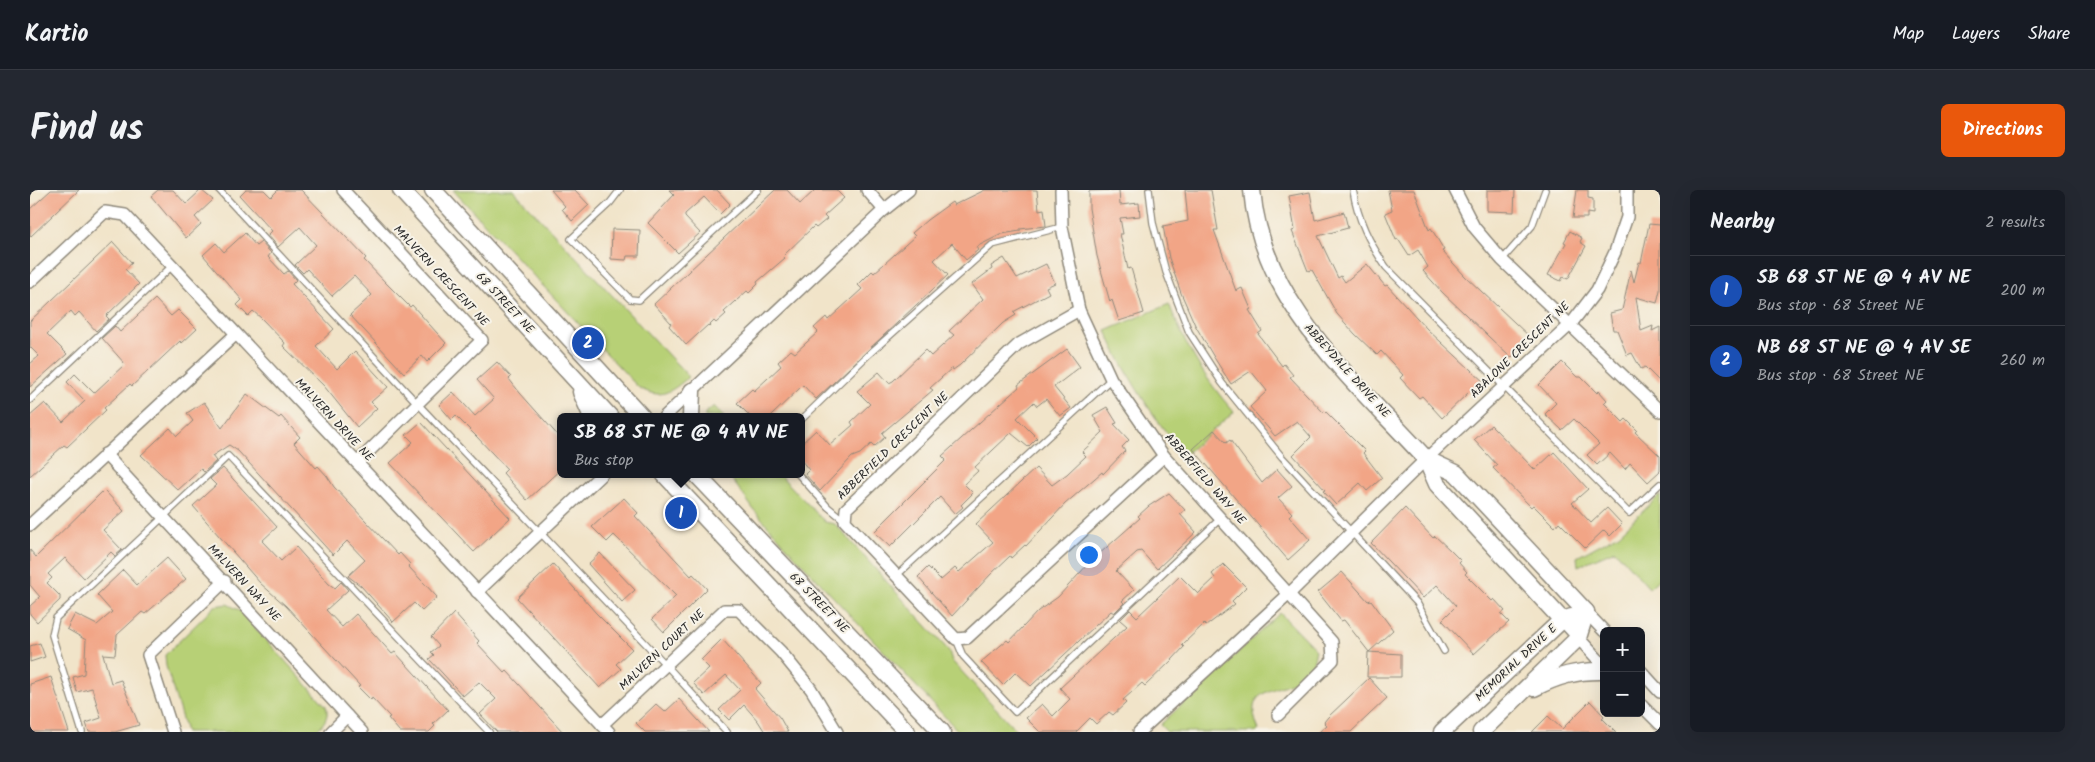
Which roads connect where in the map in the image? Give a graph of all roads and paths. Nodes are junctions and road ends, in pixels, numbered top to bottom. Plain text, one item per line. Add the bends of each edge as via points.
1 (219, 190) edge
2 (343, 190) edge
3 (401, 190) edge
4 (433, 190) edge
5 (620, 190) edge
6 (758, 190) edge
7 (867, 190) edge
8 (909, 190) edge
9 (1060, 190) edge
10 (1149, 190) edge
11 (1252, 190) edge
12 (1353, 190) edge
13 (1454, 190) edge
14 (1544, 190) edge
15 (1627, 190) edge
16 (884, 210) junction
17 (1062, 227) junction
18 (1502, 260) junction
19 (172, 266) junction
20 (30, 282) edge
21 (1079, 310) junction
22 (1570, 324) junction
23 (235, 335) junction
24 (1111, 379) junction
25 (576, 380) junction
26 (1505, 386) junction
27 (692, 391) junction
28 (30, 400) edge
29 (417, 403) junction
30 (1660, 411) edge
31 (590, 413) edge
32 (606, 413) edge
33 (638, 413) edge
34 (668, 413) edge
35 (692, 413) edge
36 (805, 416) edge
37 (105, 454) junction
38 (1164, 456) junction
39 (1426, 459) junction
40 (356, 463) junction
41 (598, 478) edge
42 (668, 478) edge
43 (700, 478) edge
44 (710, 478) edge
45 (802, 478) edge
46 (1660, 484) edge
47 (718, 498) junction
48 (163, 516) junction
49 (1220, 519) junction
50 (845, 521) junction
51 (30, 525) edge
52 (1352, 531) junction
53 (540, 533) junction
54 (896, 576) junction
55 (225, 581) junction
56 (477, 592) junction
57 (1289, 594) junction
58 (1586, 612) junction
59 (1562, 620) junction
60 (1600, 627) edge
61 (1578, 638) junction
62 (956, 639) junction
63 (1444, 651) dead end
64 (1600, 662) edge
65 (666, 664) junction
66 (1600, 671) edge
67 (1642, 672) edge
68 (1660, 692) edge
69 (1521, 694) junction
70 (1645, 709) edge
71 (1278, 715) dead end
72 (347, 716) junction
73 (1660, 724) edge
74 (605, 728) edge
75 (82, 732) edge
76 (173, 732) edge
77 (331, 732) edge
78 (362, 732) edge
79 (489, 732) edge
80 (727, 732) edge
81 (837, 732) edge
82 (907, 732) edge
83 (942, 732) edge
84 (1139, 732) edge
85 (1442, 732) edge
86 (1481, 732) edge

1 - 29 lane
2 - 29 street, MALVERN CRESCENT NE via 482,340
3 - 25 main road, 68 STREET NE
4 - 33 main road, 68 STREET NE
5 - 6 lane via 571,240 630,299 639,300
7 - 16 street
8 - 16 street
9 - 17 street, ABBERFIELD WAY NE
10 - 52 lane via 1153,223 1166,272 1189,332 1228,391 1282,457
11 - 39 main road, ABBEYDALE DRIVE NE via 1263,244 1282,290 1310,332
12 - 26 lane via 1358,217 1369,242 1386,267
13 - 18 street via 1474,227
14 - 18 lane via 1532,226
15 - 22 street, ABALONE CRESCENT NE via 1626,217 1615,252 1597,290
16 - 27 street
17 - 21 street, ABBERFIELD WAY NE
17 - 36 lane via 992,245 868,355
18 - 22 street
19 - 20 street, MALVERN DRIVE NE via 125,215 105,212
19 - 23 street, MALVERN DRIVE NE
19 - 28 lane
21 - 24 street, ABBERFIELD WAY NE
21 - 50 street, ABBERFIELD CRESCENT NE via 1019,344 846,509
22 - 26 street, ABALONE CRESCENT NE
22 - 30 street
23 - 37 street
23 - 40 street, MALVERN DRIVE NE
24 - 38 street, ABBERFIELD WAY NE
24 - 54 lane
25 - 31 main road
25 - 32 main road, 68 STREET NE
26 - 39 street, ABALONE CRESCENT NE
26 - 46 lane via 1629,513
27 - 34 street
27 - 35 main road
29 - 40 street, MALVERN CRESCENT NE
29 - 53 lane
37 - 48 street, MALVERN WAY NE
37 - 51 street
38 - 49 street, ABBERFIELD WAY NE
38 - 62 street via 967,638
39 - 52 street
39 - 58 main road, ABBEYDALE DRIVE NE via 1456,473
39 - 59 main road, ABBEYDALE DRIVE NE via 1437,484
40 - 56 street, MALVERN DRIVE NE
41 - 53 street
42 - 82 main road, 68 STREET NE
43 - 47 main road, 68 STREET NE
44 - 47 main road
45 - 50 lane
47 - 83 main road, 68 STREET NE
48 - 55 street, MALVERN WAY NE
48 - 75 lane via 56,618 52,634
48 - 79 lane via 228,456
49 - 57 street, ABBERFIELD WAY NE
49 - 62 lane via 1015,712 963,656
50 - 54 street, ABBERFIELD CRESCENT NE
52 - 57 street
52 - 63 lane via 1417,602
53 - 56 street
53 - 65 lane
54 - 62 street, ABBERFIELD CRESCENT NE
55 - 72 street, MALVERN WAY NE
55 - 76 street via 148,655
56 - 74 street, MALVERN DRIVE NE
57 - 71 street, ABBERFIELD WAY NE via 1332,642 1333,660
57 - 84 street
58 - 59 main road, MEMORIAL DRIVE E
58 - 60 street
58 - 61 main road, MEMORIAL DRIVE E
59 - 61 street
59 - 85 main road, MEMORIAL DRIVE E
61 - 64 street
61 - 69 main road, MEMORIAL DRIVE E
65 - 74 street, MALVERN COURT NE
65 - 80 lane
65 - 81 street, MALVERN COURT NE via 724,610 739,610 811,689
66 - 69 main road via 1585,670 1555,678
67 - 68 street
69 - 86 main road, MEMORIAL DRIVE E
70 - 73 street
72 - 77 street
72 - 78 street, MALVERN WAY NE

